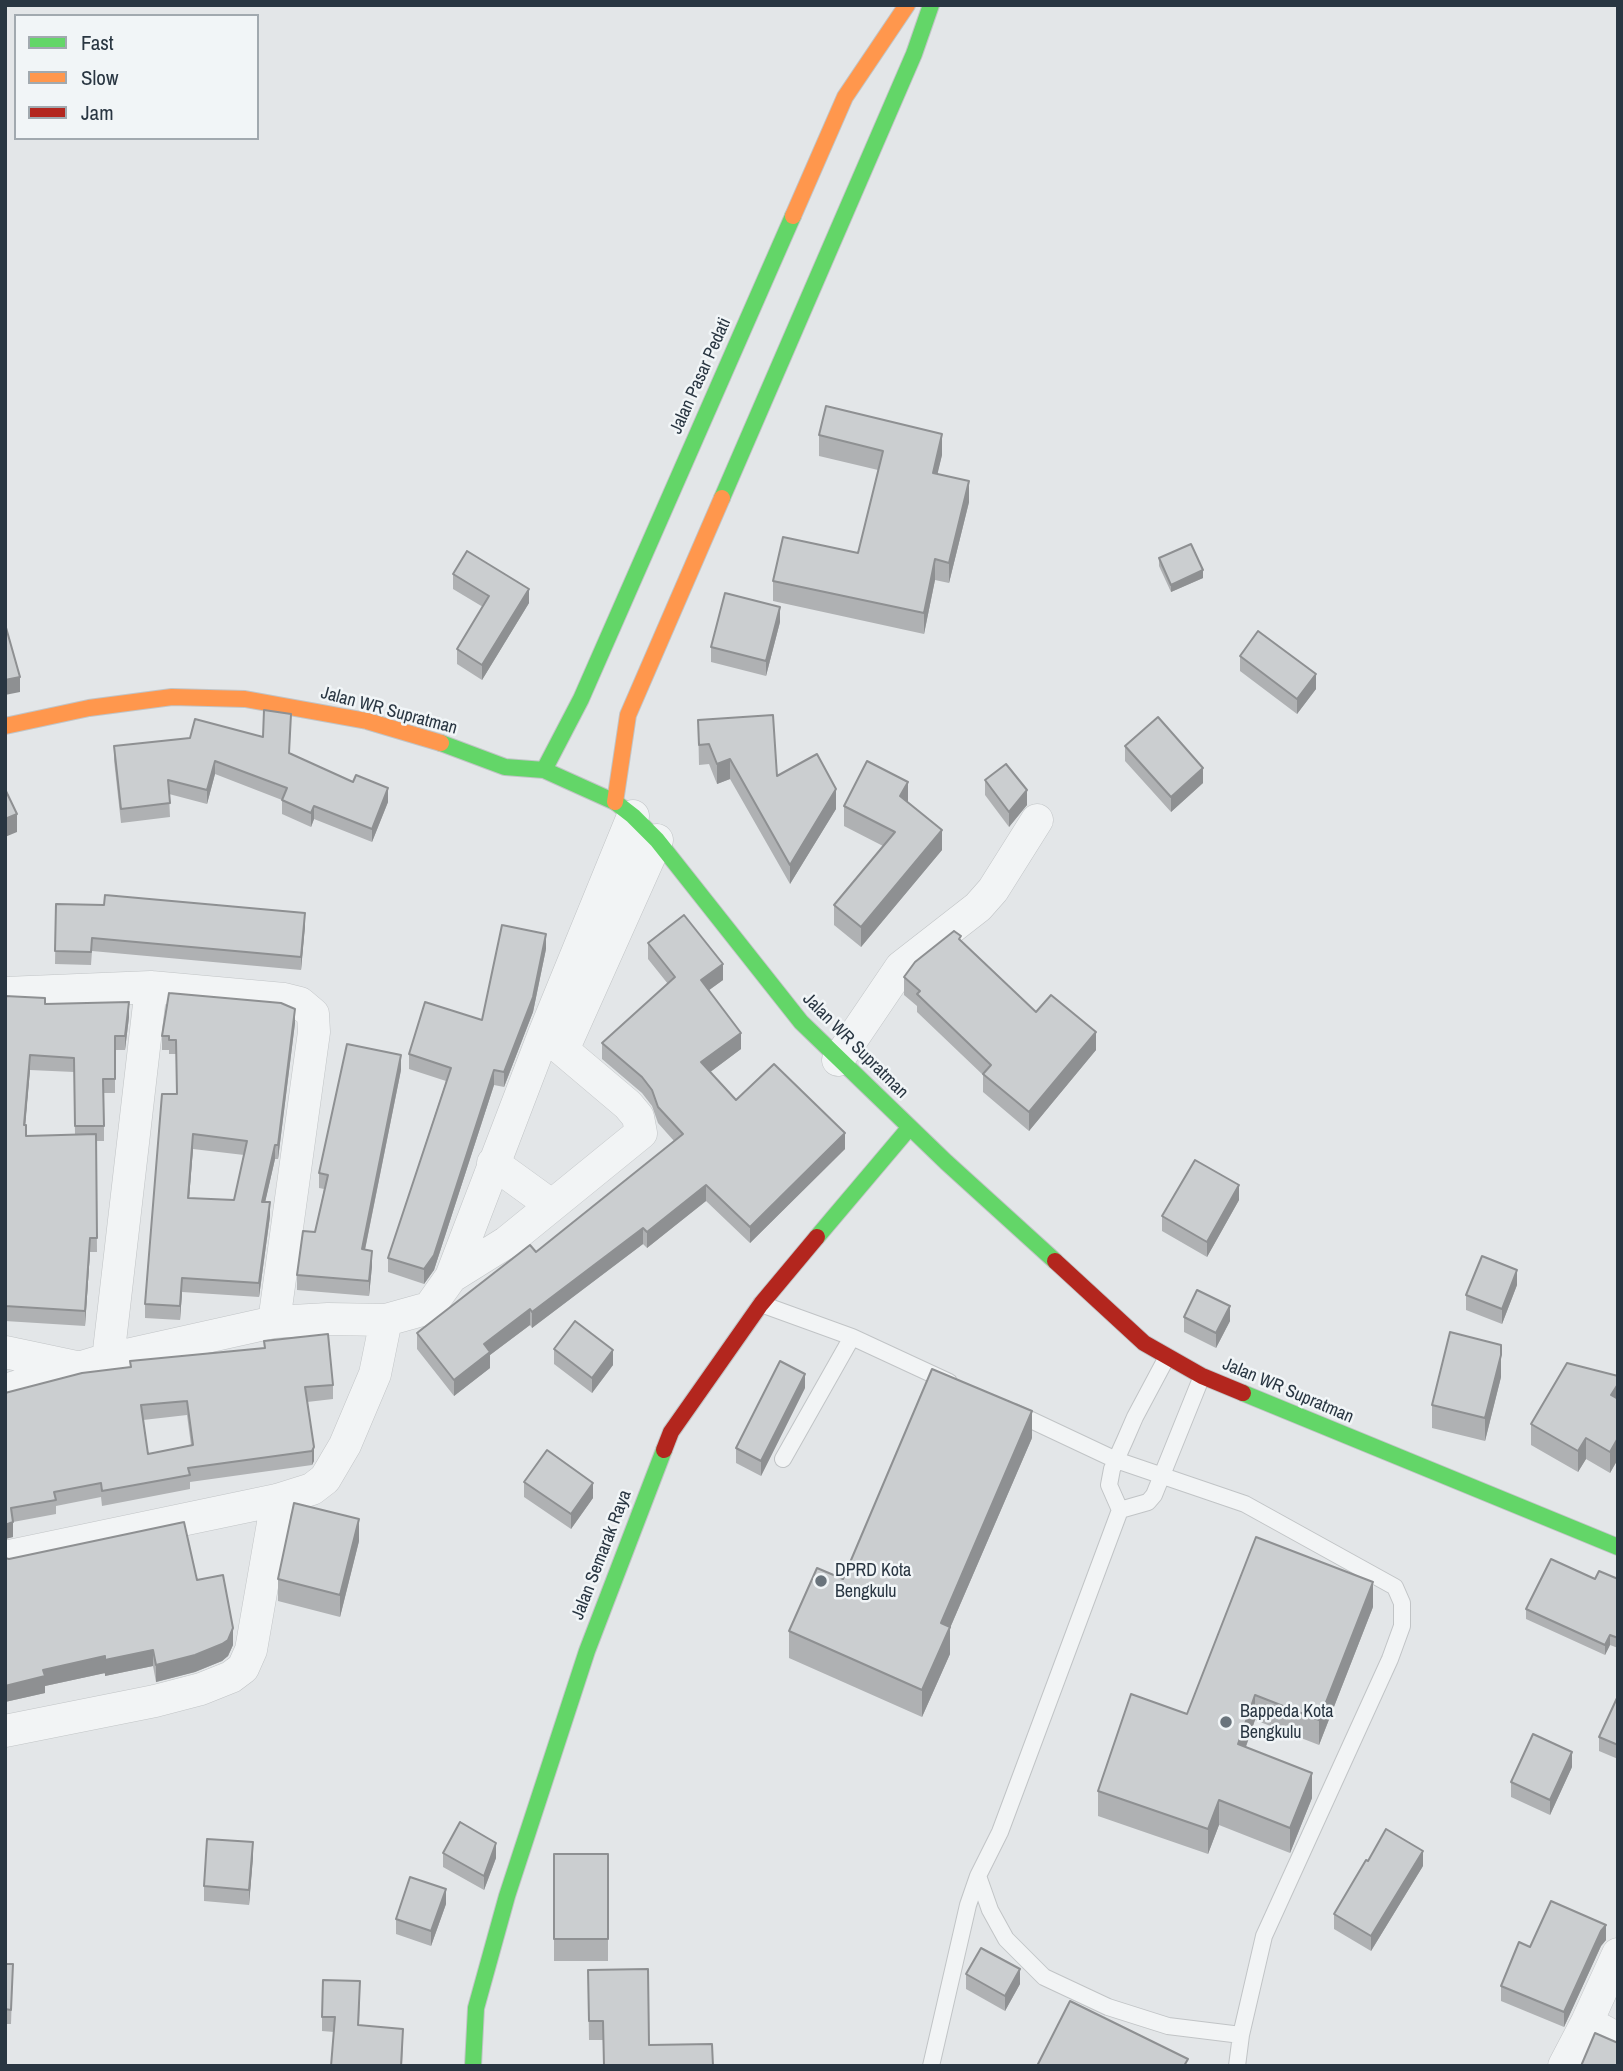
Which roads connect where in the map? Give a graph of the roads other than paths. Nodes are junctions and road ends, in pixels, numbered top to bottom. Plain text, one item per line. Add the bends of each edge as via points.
1 (907, 5) edge
2 (931, 5) edge
3 (5, 726) edge
4 (544, 771) junction
5 (624, 809) junction
6 (1037, 820) dead end
7 (657, 840) junction
8 (151, 987) junction
9 (5, 993) edge
10 (554, 1042) junction
11 (838, 1060) junction
12 (910, 1127) junction
13 (494, 1163) junction
14 (551, 1205) junction
15 (451, 1277) junction
16 (761, 1304) junction
17 (386, 1320) junction
18 (274, 1322) junction
19 (852, 1337) junction
20 (5, 1352) edge
21 (1167, 1357) junction
22 (108, 1359) junction
23 (78, 1368) junction
24 (1202, 1376) junction
25 (965, 1389) edge
26 (5, 1390) edge
27 (1003, 1407) edge
28 (783, 1459) dead end
29 (1116, 1460) junction
30 (1162, 1477) junction
31 (277, 1500) junction
32 (1120, 1510) junction
33 (1618, 1547) edge
34 (5, 1557) edge
35 (5, 1731) edge
36 (978, 1877) junction
37 (1618, 1954) edge
38 (1587, 2022) junction
39 (1241, 2035) junction
40 (1618, 2039) edge
41 (473, 2066) edge
42 (931, 2066) edge
43 (1237, 2066) edge
44 (1564, 2066) edge

1 - 4 main road, Jalan Pasar Pedati via 845,97 581,699
2 - 5 main road via 914,54 628,715
3 - 4 main road, Jalan WR Supratman via 173,697 245,699 367,721 427,737 505,767
4 - 5 main road, Jalan WR Supratman
5 - 7 main road, Jalan WR Supratman
5 - 10 street
6 - 11 street via 978,907 901,967
7 - 10 street
7 - 11 main road, Jalan WR Supratman via 801,1022
8 - 9 street
8 - 18 street via 284,999 300,1003 313,1014
8 - 22 street
10 - 13 street
10 - 14 street via 628,1105 638,1117 641,1133
11 - 12 main road, Jalan WR Supratman
12 - 16 main road, Jalan Semarak Raya
12 - 21 main road, Jalan WR Supratman via 1144,1343
13 - 14 street
13 - 15 street
14 - 15 street via 507,1242
15 - 17 street via 429,1308
16 - 19 lane
16 - 41 main road, Jalan Semarak Raya via 671,1432 587,1651 507,1896 476,2008
17 - 18 street
17 - 31 street via 374,1374 345,1445 325,1479 312,1489
18 - 22 street
19 - 25 lane
19 - 28 lane
20 - 23 street
21 - 24 main road, Jalan WR Supratman
21 - 29 lane
22 - 23 street
23 - 26 street
24 - 30 lane
24 - 33 main road, Jalan WR Supratman
27 - 29 lane
29 - 30 lane
29 - 32 lane via 1109,1485
30 - 32 lane via 1149,1502
30 - 39 lane via 1245,1504 1395,1587 1402,1603 1402,1626 1390,1659 1264,1936
31 - 34 street
31 - 35 street via 251,1650 243,1668 190,1692
32 - 36 lane via 1000,1832
36 - 39 lane via 1006,1939 1044,1977 1108,2007 1168,2026
36 - 42 lane
37 - 38 street
38 - 40 street
38 - 44 street
39 - 43 lane

